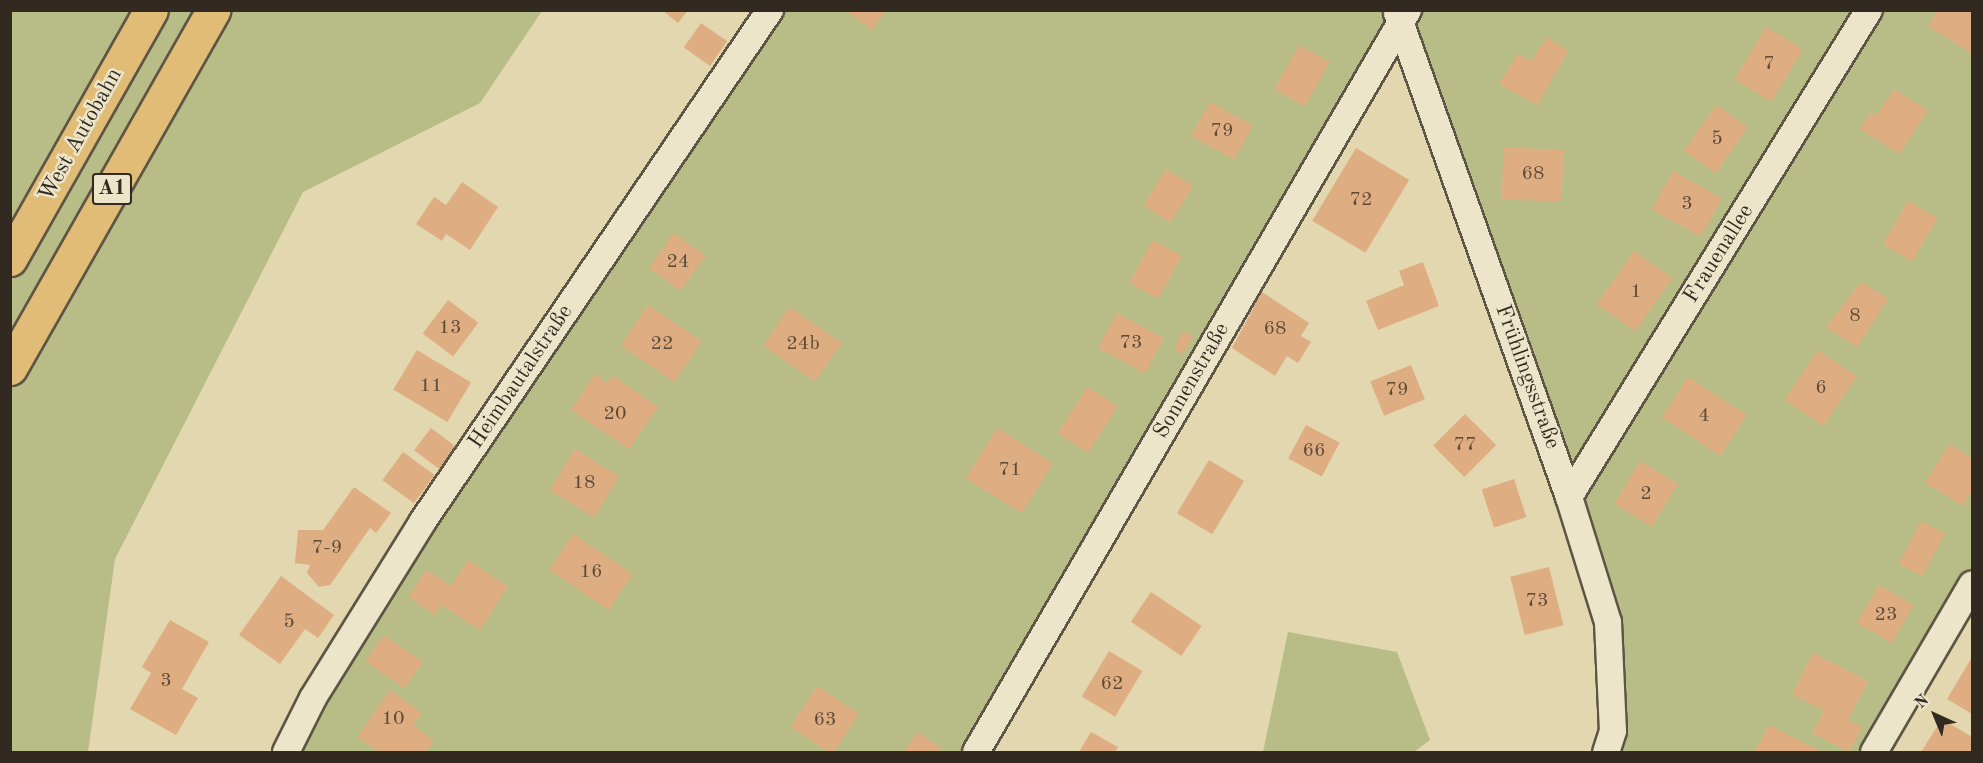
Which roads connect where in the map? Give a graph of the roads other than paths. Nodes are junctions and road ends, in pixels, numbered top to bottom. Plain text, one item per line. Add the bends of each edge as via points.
1 (151, 10) edge
2 (213, 10) edge
3 (770, 10) edge
4 (1869, 10) edge
5 (1402, 14) edge
6 (10, 259) edge
7 (10, 368) edge
8 (1569, 497) junction
9 (1972, 584) edge
10 (286, 753) edge
11 (976, 753) edge
12 (1606, 753) edge
13 (1874, 753) edge

1 - 6 highway, West Autobahn / A1
2 - 7 highway, A1
3 - 10 street, Heimbautalstraße via 423,521 313,698
4 - 8 street, Frauenallee
5 - 8 street, Frühlingsstraße
5 - 11 street, Sonnenstraße
8 - 12 street, Frühlingsstraße via 1608,622 1613,731
9 - 13 street

